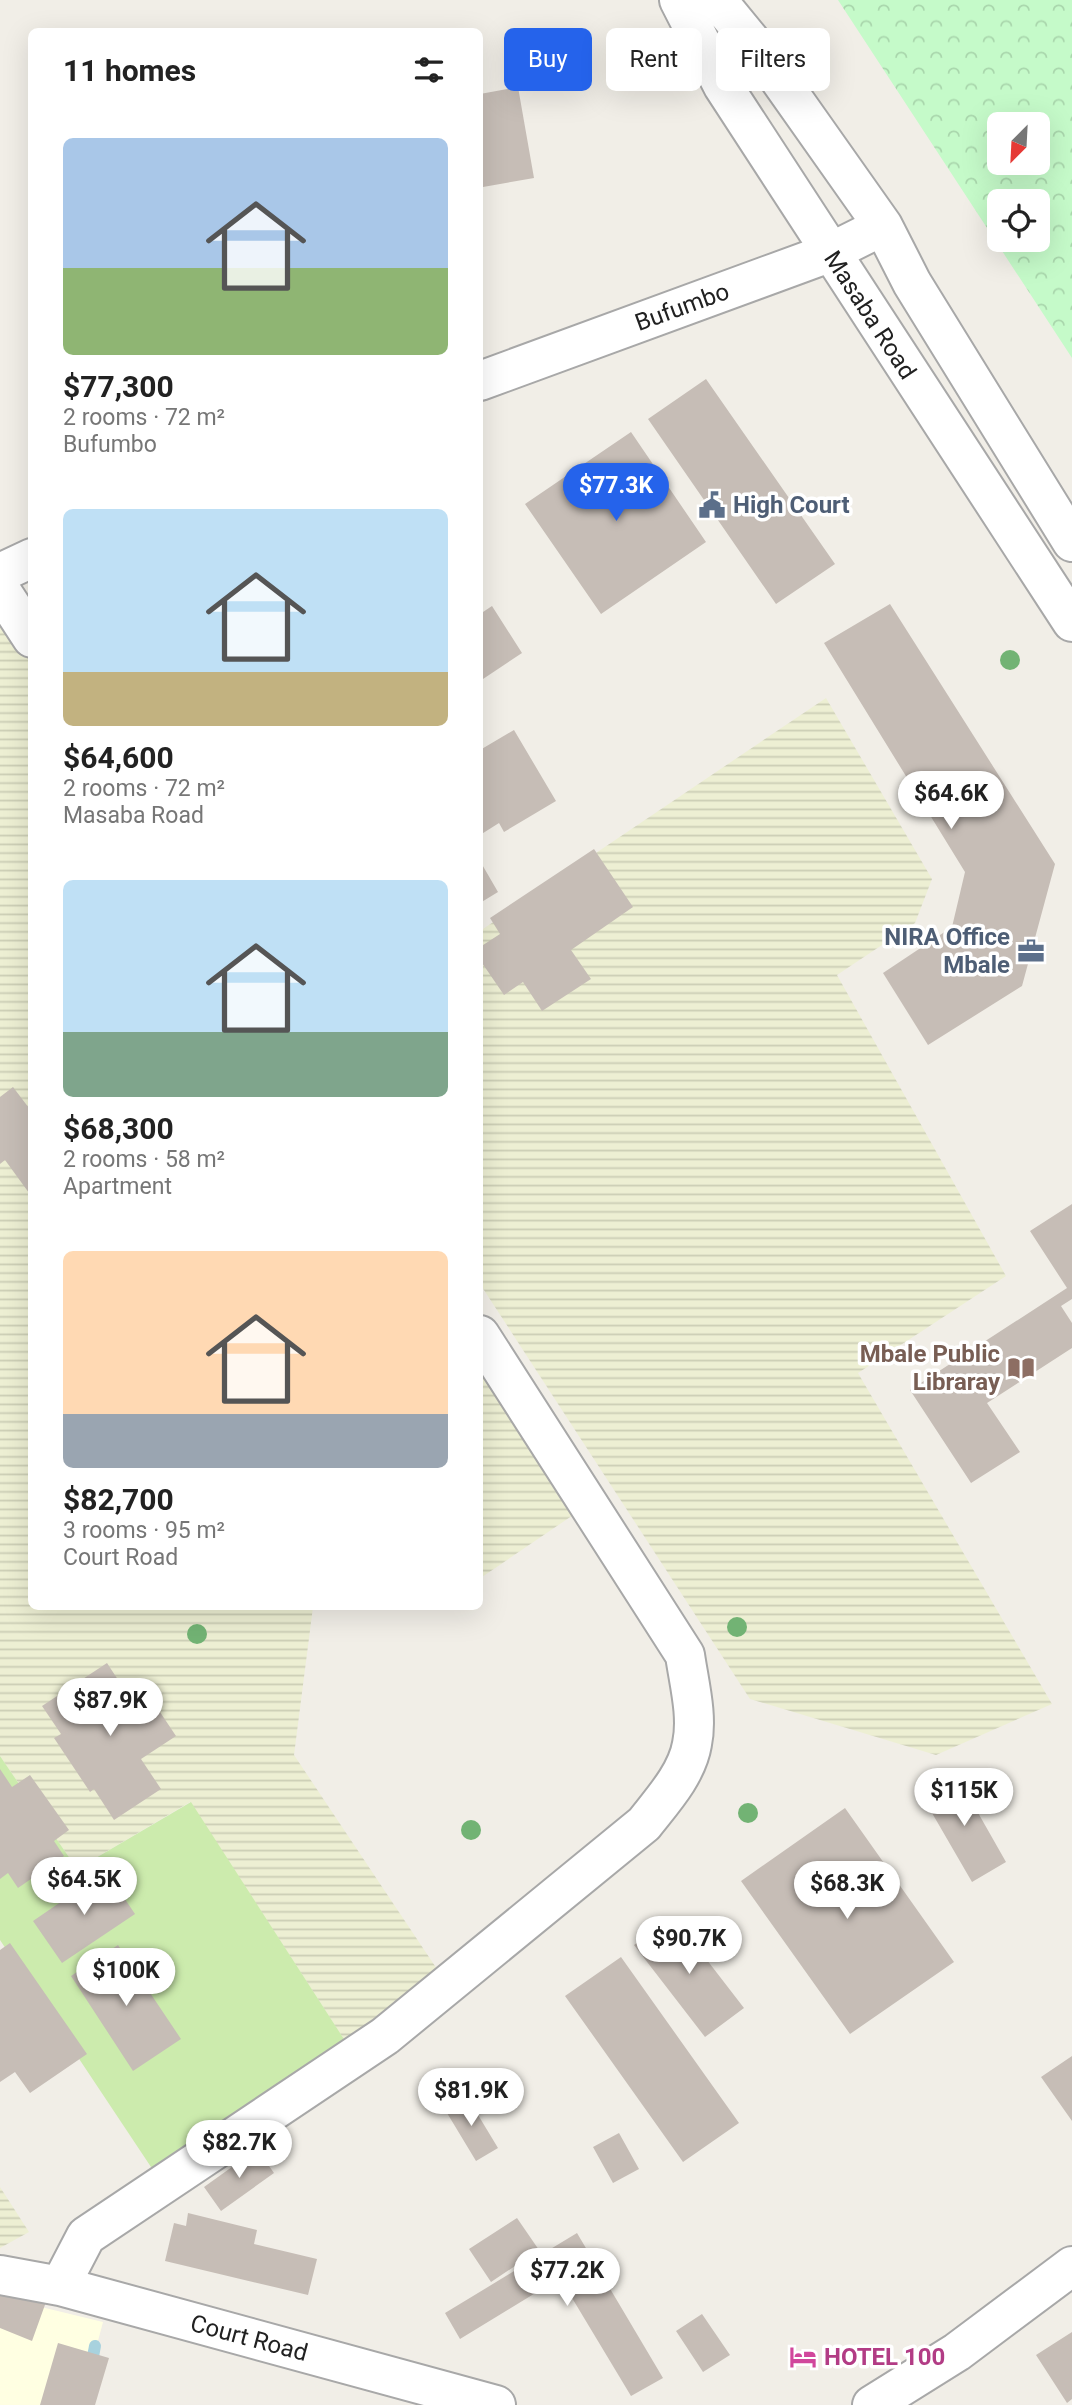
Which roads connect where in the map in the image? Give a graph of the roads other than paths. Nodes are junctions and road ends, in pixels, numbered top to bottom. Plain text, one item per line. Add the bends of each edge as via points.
1 (679, 0) edge
2 (717, 0) edge
3 (883, 226) junction
4 (829, 253) junction
5 (483, 380) edge
6 (1072, 542) edge
7 (28, 560) edge
8 (0, 573) edge
9 (0, 589) edge
10 (1072, 622) edge
11 (28, 632) edge
12 (483, 1340) edge
13 (1072, 2266) edge
14 (0, 2275) edge
15 (60, 2286) junction
16 (496, 2405) edge
17 (872, 2405) edge

1 - 4 street, Masaba Road via 723,86
2 - 3 street via 763,56
3 - 4 street, Bufumbo
3 - 6 street via 912,283
4 - 5 street, Bufumbo
4 - 10 street, Masaba Road
7 - 8 street
9 - 11 street
12 - 15 street via 685,1656 692,1699 688,1755 673,1788 643,1824 385,2036 86,2236
13 - 17 street via 957,2351
14 - 15 street, Court Road
15 - 16 street, Court Road

